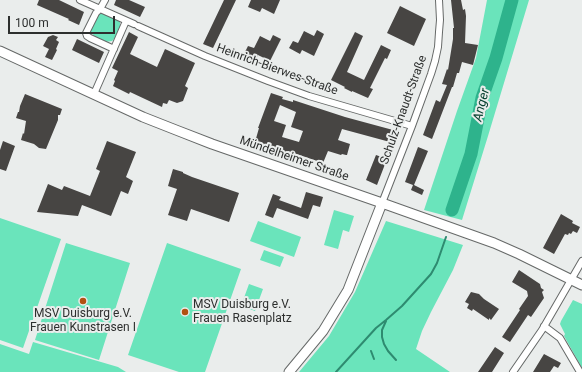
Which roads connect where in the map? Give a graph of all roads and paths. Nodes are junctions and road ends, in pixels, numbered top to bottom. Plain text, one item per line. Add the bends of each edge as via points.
1 (80, 0) edge
2 (105, 0) edge
3 (439, 0) edge
4 (100, 9) junction
5 (126, 21) junction
6 (114, 49) junction
7 (0, 51) edge
8 (94, 94) junction
9 (412, 126) junction
10 (382, 202) junction
11 (582, 261) edge
12 (571, 280) junction
13 (582, 285) edge
14 (544, 326) junction
15 (289, 372) edge
16 (513, 372) edge
17 (580, 372) edge

1 - 4 street, Heinrich-Bierwes-Straße
2 - 4 street
3 - 9 street, Schulz-Knaudt-Straße via 438,47
4 - 5 street, Heinrich-Bierwes-Straße
4 - 6 street via 96,12 87,36
5 - 6 street
5 - 9 street, Heinrich-Bierwes-Straße via 268,81 309,96
6 - 8 street
7 - 8 main road, Mündelheimer Straße
8 - 10 main road, Mündelheimer Straße via 212,144
9 - 10 street, Schulz-Knaudt-Straße
10 - 12 main road, Mündelheimer Straße via 494,243
10 - 15 main road via 348,290 323,331
11 - 12 street
12 - 13 main road, Mündelheimer Straße
12 - 14 street
14 - 16 street
14 - 17 street via 560,338

